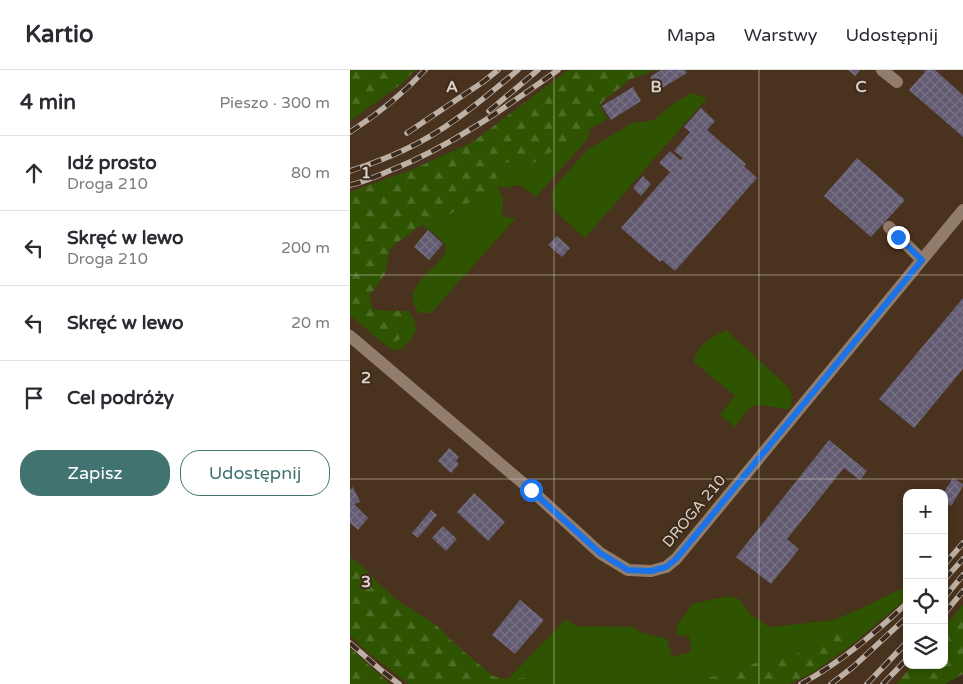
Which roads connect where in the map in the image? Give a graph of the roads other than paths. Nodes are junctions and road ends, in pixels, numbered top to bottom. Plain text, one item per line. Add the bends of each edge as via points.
1 (882, 70) edge
2 (897, 82) dead end
3 (963, 210) edge
4 (889, 227) dead end
5 (922, 260) junction
6 (350, 336) edge

1 - 2 lane
3 - 5 lane, DROGA 210
4 - 5 lane
5 - 6 lane, DROGA 210 via 676,559 666,567 651,571 628,570 600,553

